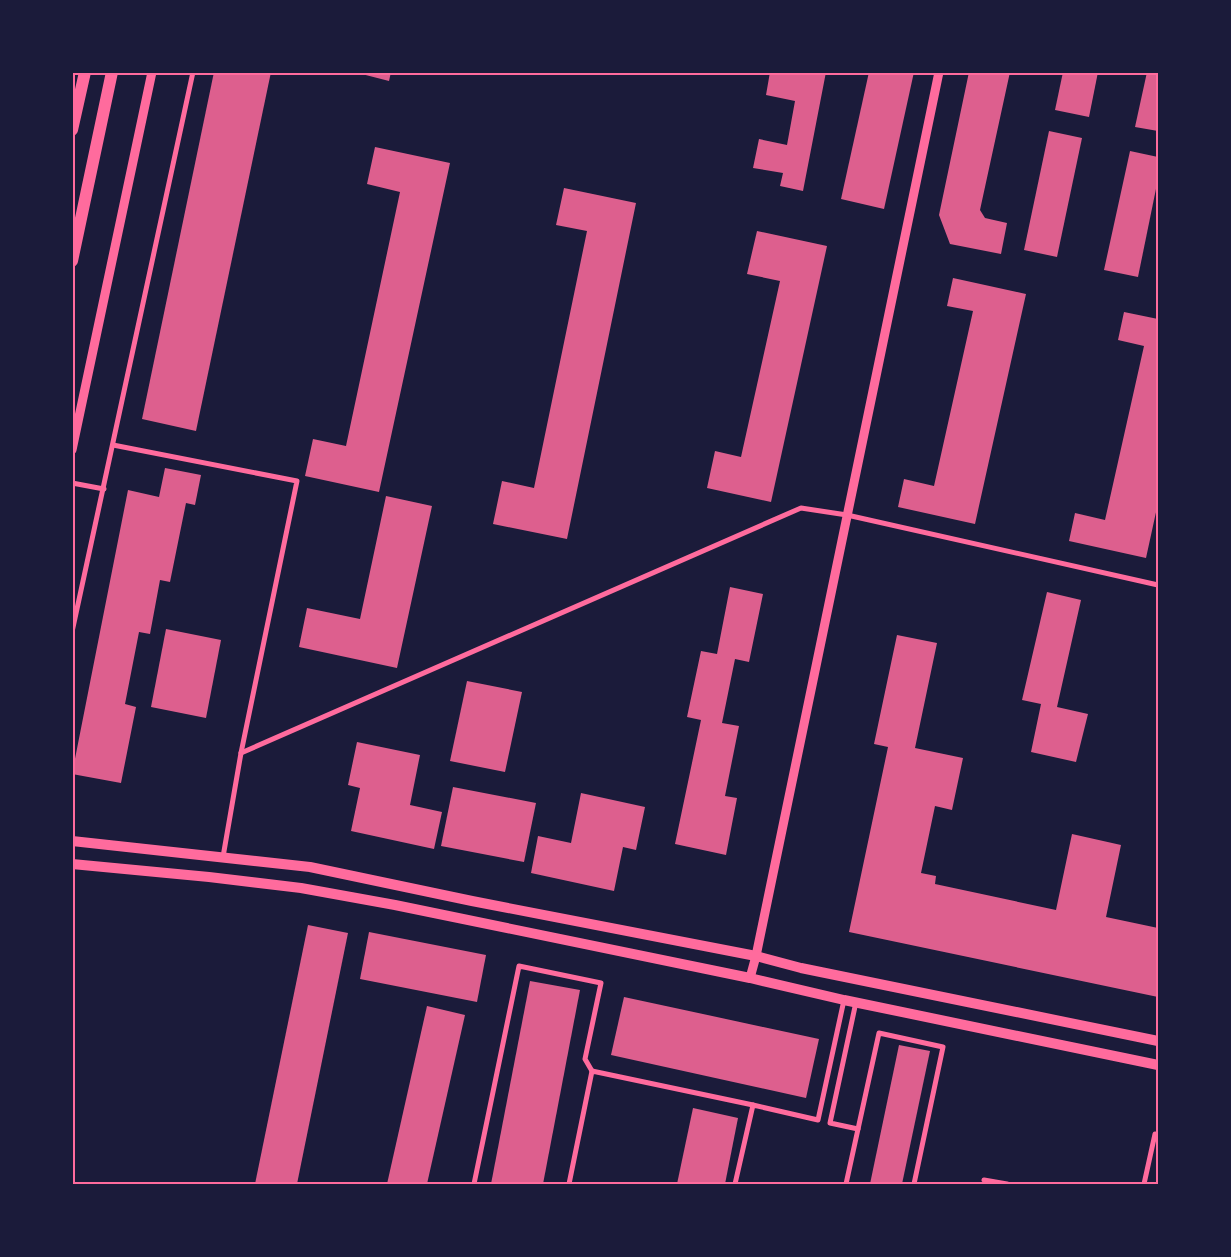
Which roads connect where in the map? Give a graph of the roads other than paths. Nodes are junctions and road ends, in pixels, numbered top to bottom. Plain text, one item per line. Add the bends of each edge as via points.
1 (84, 72) edge
2 (112, 72) edge
3 (152, 72) edge
4 (193, 72) edge
5 (939, 72) edge
6 (72, 130) edge
7 (72, 261) edge
8 (113, 445) junction
9 (72, 450) edge
10 (72, 483) edge
11 (104, 489) junction
12 (847, 515) junction
13 (1158, 585) edge
14 (72, 632) edge
15 (241, 753) junction
16 (72, 841) edge
17 (223, 858) junction
18 (72, 864) edge
19 (756, 956) junction
20 (750, 978) junction
21 (844, 1000) junction
22 (856, 1002) junction
23 (1158, 1041) edge
24 (1158, 1065) edge
25 (592, 1071) junction
26 (753, 1105) junction
27 (818, 1120) junction
28 (830, 1123) junction
29 (858, 1129) junction
30 (1155, 1134) dead end
31 (984, 1180) dead end
32 (474, 1184) edge
33 (569, 1184) edge
34 (736, 1184) edge
35 (846, 1184) edge
36 (914, 1184) edge
37 (1007, 1184) edge
38 (1144, 1184) edge

1 - 6 highway
2 - 7 highway
3 - 9 street
4 - 8 street
5 - 12 street
8 - 11 street
8 - 15 street via 297,481
10 - 11 street
11 - 14 street
12 - 13 street
12 - 15 street via 801,508
12 - 19 street
15 - 17 street
16 - 17 main road
17 - 19 main road via 310,867
18 - 20 main road via 301,888
19 - 20 street
19 - 23 main road
20 - 21 main road
21 - 22 main road
21 - 27 street
22 - 24 main road
22 - 28 street
25 - 26 street
25 - 32 street via 585,1059 601,983 519,966
25 - 33 street
26 - 27 street
26 - 34 street
27 - 28 street
28 - 29 street
29 - 35 street
29 - 36 street via 879,1033 943,1047
30 - 38 street
31 - 37 street

